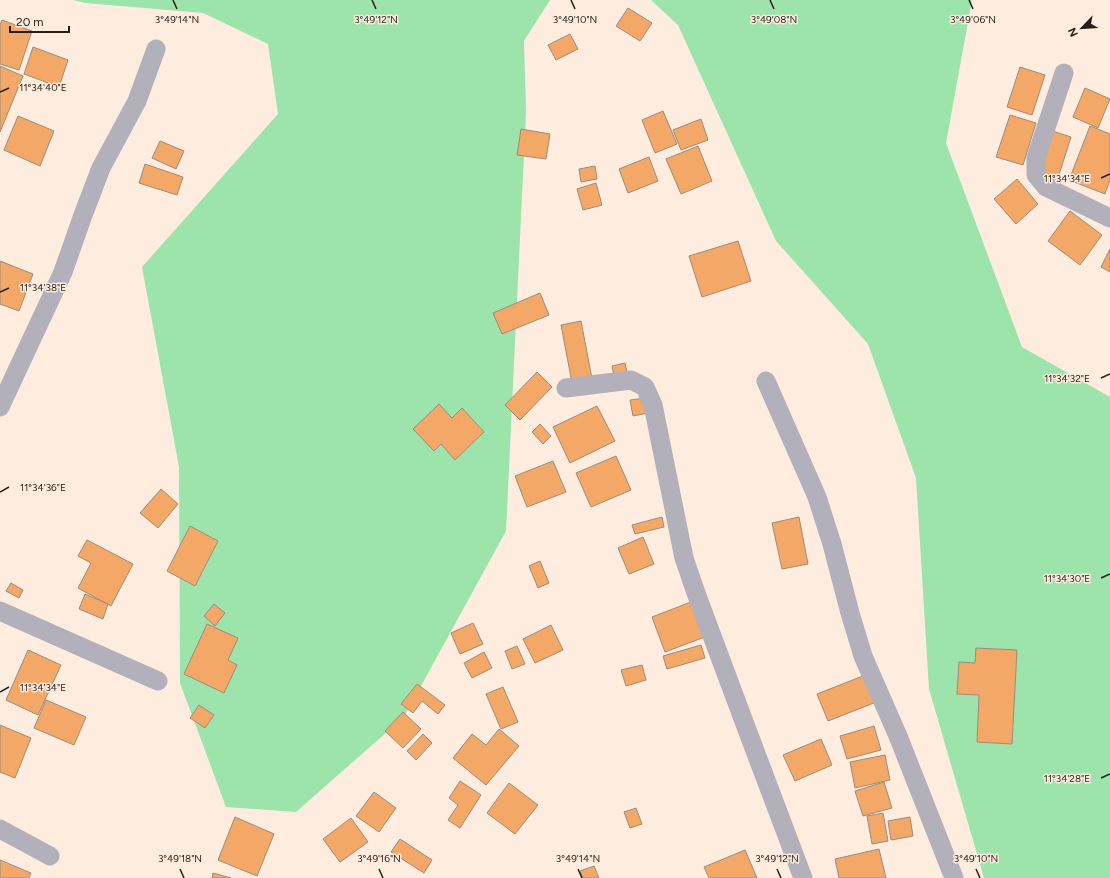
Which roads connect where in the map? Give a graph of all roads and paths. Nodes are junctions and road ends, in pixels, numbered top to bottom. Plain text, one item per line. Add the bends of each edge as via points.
1 (156, 49) dead end
2 (1064, 73) dead end
3 (1110, 218) edge
4 (766, 381) dead end
5 (566, 388) dead end
6 (2, 395) edge
7 (0, 611) edge
8 (158, 681) dead end
9 (0, 829) edge
10 (50, 856) dead end
11 (804, 878) edge
12 (954, 878) edge

1 - 6 street via 136,102 101,168 63,272
2 - 3 street via 1036,158 1036,175 1046,187
4 - 12 street via 817,497 863,656 898,736
5 - 11 street via 631,380 645,387 653,405 684,558
7 - 8 street
9 - 10 street

